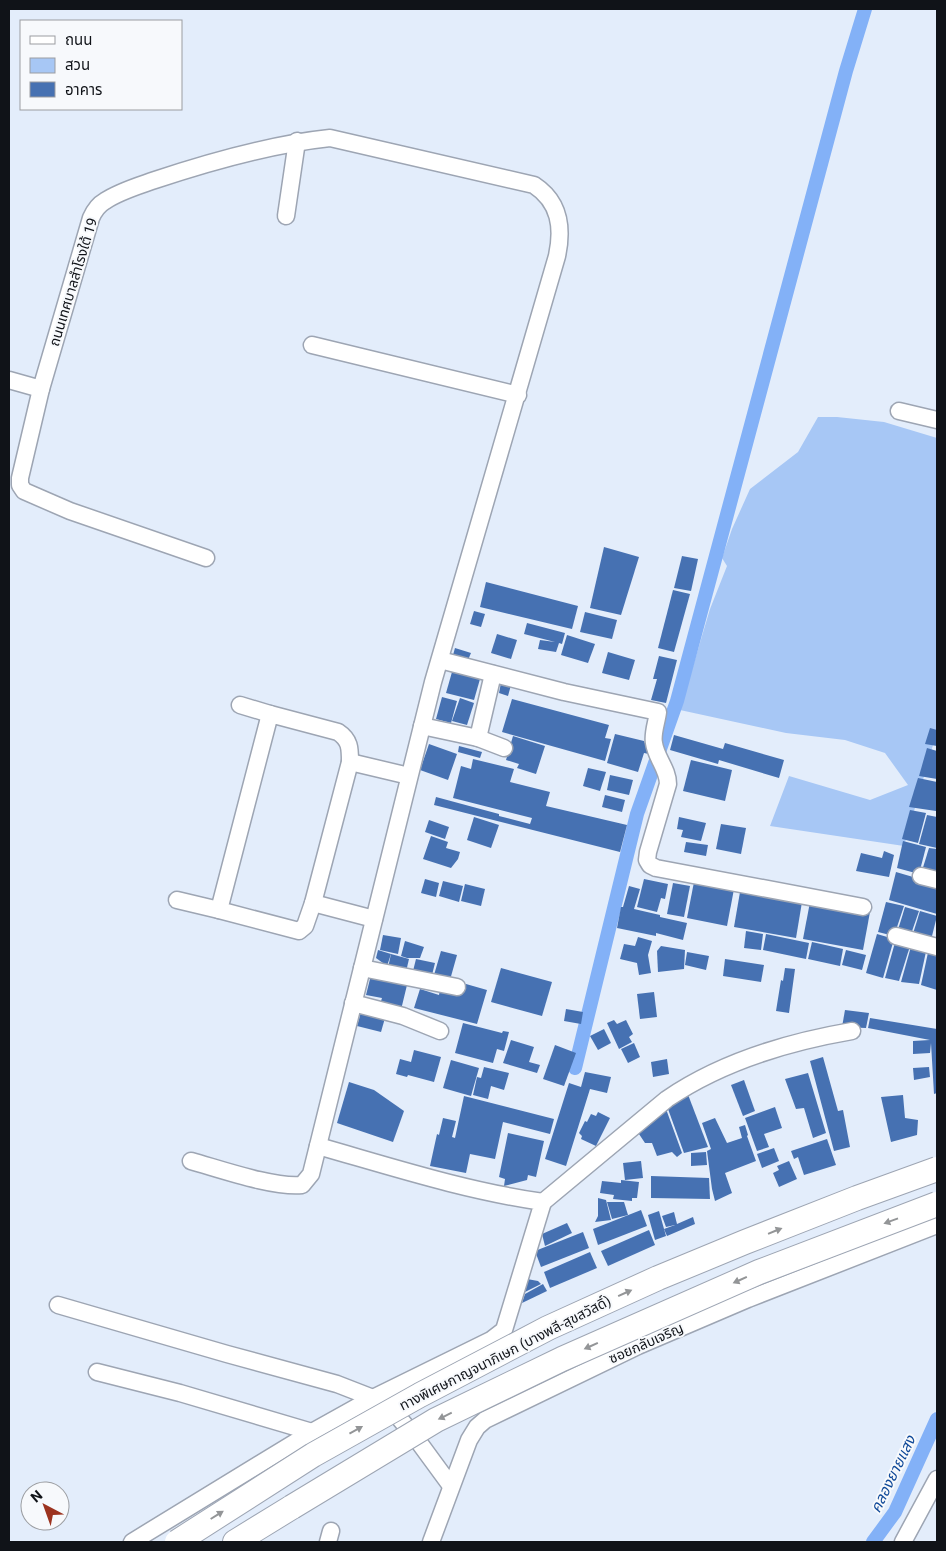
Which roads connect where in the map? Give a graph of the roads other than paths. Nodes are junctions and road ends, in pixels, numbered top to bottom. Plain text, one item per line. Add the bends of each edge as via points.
1 (297, 141) junction
2 (286, 216) dead end
3 (312, 345) dead end
4 (9, 380) edge
5 (41, 389) junction
6 (518, 395) junction
7 (899, 411) dead end
8 (937, 420) edge
9 (206, 558) dead end
10 (440, 660) junction
11 (493, 674) junction
12 (240, 705) dead end
13 (270, 714) junction
14 (422, 726) junction
15 (478, 738) junction
16 (504, 748) dead end
17 (350, 762) junction
18 (409, 776) junction
19 (921, 876) dead end
20 (937, 880) edge
21 (177, 900) dead end
22 (313, 903) junction
23 (863, 907) dead end
24 (219, 910) junction
25 (374, 919) junction
26 (896, 936) dead end
27 (937, 947) edge
28 (362, 968) junction
29 (457, 987) dead end
30 (353, 1003) junction
31 (440, 1031) dead end
32 (852, 1031) dead end
33 (318, 1146) junction
34 (191, 1161) dead end
35 (937, 1169) edge
36 (542, 1202) junction
37 (937, 1204) edge
38 (937, 1226) edge
39 (58, 1305) dead end
40 (97, 1372) dead end
41 (376, 1396) junction
42 (312, 1432) junction
43 (937, 1479) edge
44 (452, 1486) junction
45 (132, 1542) edge
46 (176, 1542) edge
47 (235, 1542) edge
48 (431, 1542) edge
49 (903, 1542) edge

1 - 2 street
1 - 5 street, ถนนเทศบาลสำโรงใต้ 19 via 185,170 104,201 91,218
1 - 6 street, ถนนเทศบาลสำโรงใต้ 19 via 330,138 516,180 534,185 550,198 560,227 559,246
3 - 6 street
4 - 5 street
5 - 9 street, ถนนเทศบาลสำโรงใต้ 19 via 20,478 24,491 70,511
6 - 10 street, ถนนเทศบาลสำโรงใต้ 19
7 - 8 street
10 - 11 street
10 - 14 street, ถนนเทศบาลสำโรงใต้ 19
11 - 15 street
11 - 23 street via 658,712 653,741 668,776 668,784 648,852 650,865
12 - 13 street
13 - 17 street via 338,732 350,746
13 - 24 street
14 - 15 street
14 - 18 street, ถนนเทศบาลสำโรงใต้ 19
15 - 16 street
17 - 18 street
17 - 22 street
18 - 25 street, ถนนเทศบาลสำโรงใต้ 19
19 - 20 street
21 - 24 street
22 - 24 street via 305,926 299,931
22 - 25 street
25 - 28 street, ถนนเทศบาลสำโรงใต้ 19
26 - 27 street
28 - 29 street
28 - 30 street, ถนนเทศบาลสำโรงใต้ 19
30 - 31 street via 409,1018
30 - 33 street, ถนนเทศบาลสำโรงใต้ 19
32 - 36 street via 811,1038 767,1052 689,1084
33 - 34 street, ถนนเทศบาลสำโรงใต้ 19 via 312,1174 302,1185 276,1184
33 - 36 street via 469,1188
46 -> 35 highway, ทางพิเศษกาญจนาภิเษก (บางพลี-สุขสวัสดิ์), bridge via 313,1455 548,1328 745,1242
36 - 41 street via 504,1330 491,1340
37 -> 47 highway, ทางพิเศษกาญจนาภิเษก (บางพลี-สุขสวัสดิ์), bridge via 759,1272 554,1363 436,1420
38 - 44 street, ซอยกลับเจริญ via 748,1298 498,1413 477,1427
39 - 41 street
40 - 42 street
41 - 42 street
41 - 44 street via 418,1441
42 - 45 street
43 - 49 street
44 - 48 street, ซอยกลับเจริญ

